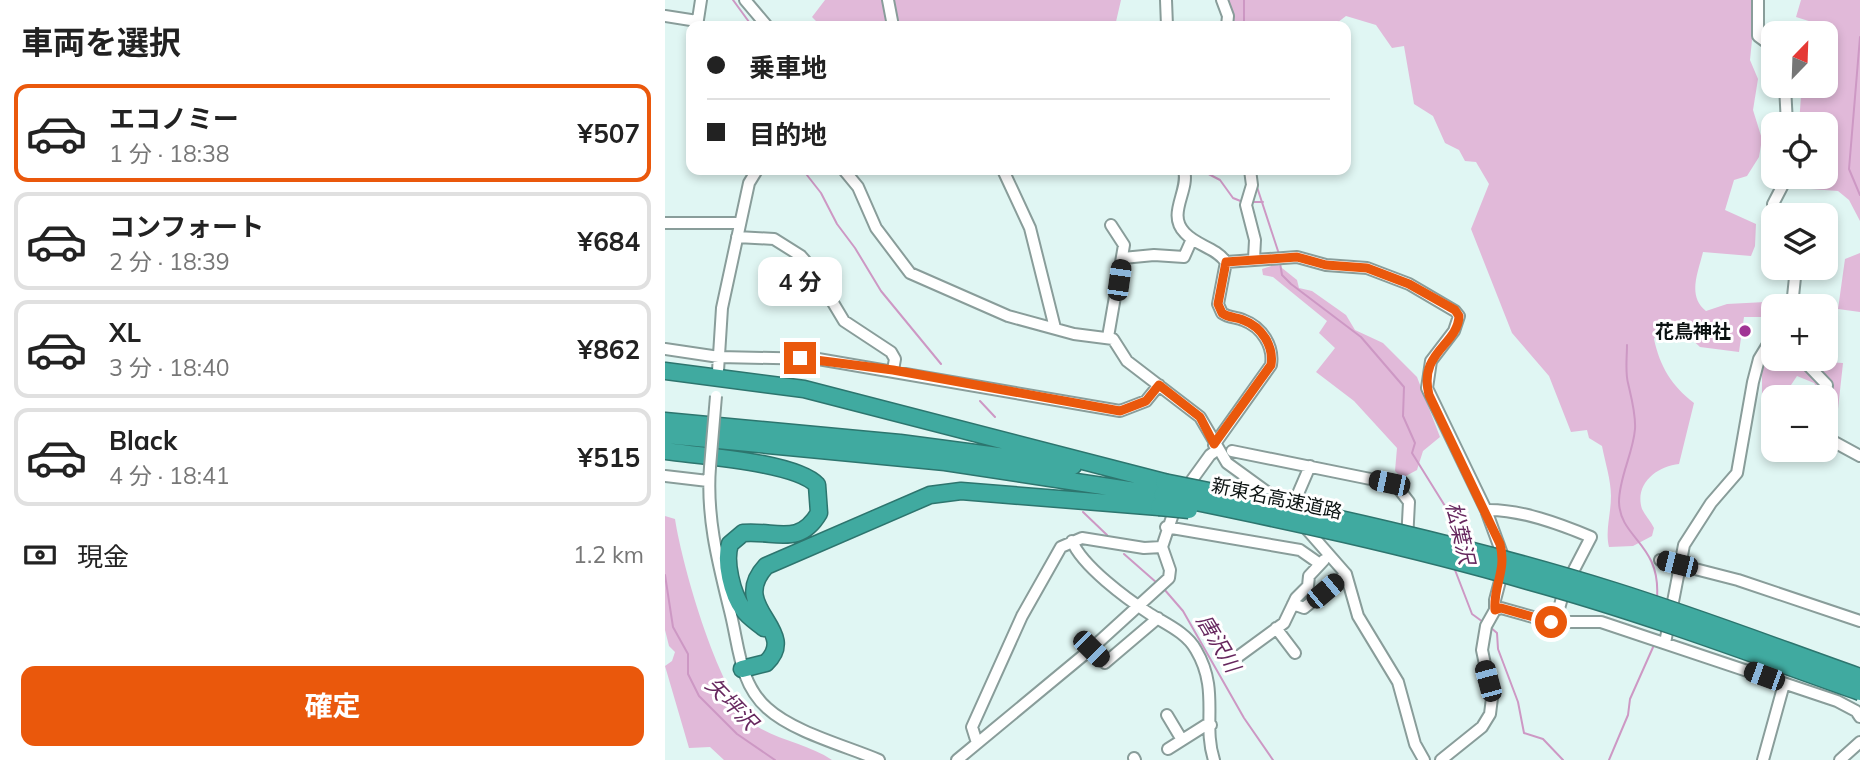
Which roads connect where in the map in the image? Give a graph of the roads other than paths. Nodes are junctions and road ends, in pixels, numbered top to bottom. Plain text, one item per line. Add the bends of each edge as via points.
1 (701, 0) edge
2 (745, 0) edge
3 (888, 0) edge
4 (1166, 0) edge
5 (1222, 0) edge
6 (1758, 0) edge
7 (665, 16) edge
8 (686, 21) edge
9 (698, 21) edge
10 (763, 21) edge
11 (892, 21) edge
12 (1167, 21) edge
13 (1228, 21) edge
14 (1761, 38) edge
15 (754, 175) edge
16 (848, 175) edge
17 (1005, 175) edge
18 (1184, 175) edge
19 (1251, 175) edge
20 (665, 223) edge
21 (740, 223) junction
22 (1111, 225) dead end
23 (737, 237) junction
24 (1192, 239) junction
25 (1123, 258) junction
26 (1254, 259) junction
27 (1226, 262) junction
28 (1055, 328) junction
29 (1108, 337) junction
30 (665, 349) edge
31 (1761, 356) edge
32 (719, 357) junction
33 (893, 370) junction
34 (665, 371) edge
35 (718, 371) dead end
36 (1814, 371) edge
37 (717, 383) dead end
38 (1159, 385) junction
39 (1827, 385) edge
40 (665, 421) edge
41 (665, 435) edge
42 (1838, 444) edge
43 (1216, 447) junction
44 (665, 451) edge
45 (1232, 451) dead end
46 (1860, 456) edge
47 (1310, 466) junction
48 (665, 476) edge
49 (708, 481) junction
50 (1161, 495) junction
51 (1291, 510) junction
52 (1486, 510) junction
53 (1166, 527) junction
54 (1072, 541) junction
55 (1162, 547) junction
56 (1406, 552) dead end
57 (1331, 554) junction
58 (1660, 560) dead end
59 (1320, 564) junction
60 (1682, 568) junction
61 (1346, 574) junction
62 (1293, 604) junction
63 (1138, 606) junction
64 (1158, 618) junction
65 (1490, 618) junction
66 (1860, 621) edge
67 (1555, 623) junction
68 (1276, 628) junction
69 (1658, 641) junction
70 (1091, 649) junction
71 (1295, 653) dead end
72 (1232, 661) dead end
73 (742, 669) junction
74 (1860, 677) edge
75 (1784, 684) junction
76 (1860, 692) edge
77 (1859, 709) edge
78 (1167, 715) dead end
79 (1211, 725) junction
80 (1182, 740) junction
81 (1860, 742) edge
82 (977, 743) junction
83 (1168, 749) dead end
84 (1213, 757) edge
85 (879, 760) edge
86 (957, 760) edge
87 (1199, 760) edge
88 (1424, 760) edge
89 (1441, 760) edge
90 (1763, 760) edge
91 (1840, 760) edge

1 - 9 street
2 - 10 street
3 - 11 street
4 - 12 street
5 - 13 street
6 - 14 street
7 - 8 street
15 - 21 street
16 - 28 street via 876,228 910,273 1008,316
17 - 28 street via 1030,228
18 - 24 street via 1177,216 1182,231
19 - 26 street via 1247,202 1254,229
20 - 21 street
21 - 23 street
22 - 25 street via 1124,245
23 - 32 street
23 - 33 street via 774,239 801,256 844,321 891,352
24 - 25 street via 1184,257
24 - 27 street
25 - 29 street
26 - 27 street
26 - 52 street via 1297,257 1367,268 1409,284 1455,310 1458,324 1433,356 1427,388
27 - 43 street via 1218,304 1222,313 1250,323 1273,352 1271,365
28 - 29 street
29 - 38 street via 1127,361
30 - 32 street
31 - 60 street via 1737,473 1684,545
32 - 33 street via 818,359
32 - 35 street
33 - 38 street via 1120,411 1146,401
34 - 50 highway via 803,389
36 - 39 street
37 - 49 street, bridge
38 - 43 street via 1200,417
40 - 50 highway, 新東名高速道路 via 899,443 1065,465
41 - 50 highway, 新東名高速道路 via 945,462
42 - 46 street
43 - 51 street via 1227,463
43 - 53 street via 1193,477
44 - 73 highway via 782,468 817,485 819,513 804,532 743,533 730,544 728,561 737,599 747,615 768,631 770,639 766,656
45 - 47 street
47 - 51 street
47 - 56 street via 1395,484 1409,502
48 - 49 street
49 - 73 street via 710,526
50 - 73 highway via 961,491 930,495 766,566 757,579 754,597 775,634 776,646 766,663
50 - 74 highway, 新東名高速道路, bridge via 1369,524 1531,567 1695,618
50 - 76 highway, 新東名高速道路, bridge via 1365,538 1542,585 1690,631
51 - 57 street
52 - 65 street via 1505,562
52 - 67 street via 1539,520 1591,537 1565,587
53 - 55 street
53 - 59 street via 1300,550
54 - 55 street via 1083,538
54 - 63 street via 1076,551
54 - 82 street via 1061,547 1021,617 972,727
55 - 63 street via 1170,570 1161,586
57 - 59 street
57 - 61 street
58 - 60 street
59 - 62 street
60 - 66 street via 1738,580
60 - 69 street
61 - 62 street via 1304,608
61 - 88 street via 1358,616 1398,682
62 - 68 street via 1284,623
63 - 64 street
63 - 70 street
64 - 70 street via 1105,663
64 - 79 street via 1196,649 1207,674
65 - 67 street via 1501,608
65 - 89 street via 1482,650 1492,698 1490,715
67 - 69 street via 1601,622
68 - 71 street
68 - 72 street
69 - 75 street
70 - 82 street
73 - 85 street via 751,689 775,715
75 - 77 street
75 - 90 street
78 - 80 street
79 - 80 street
79 - 84 street
80 - 83 street
81 - 91 street
82 - 86 street
84 - 87 street

